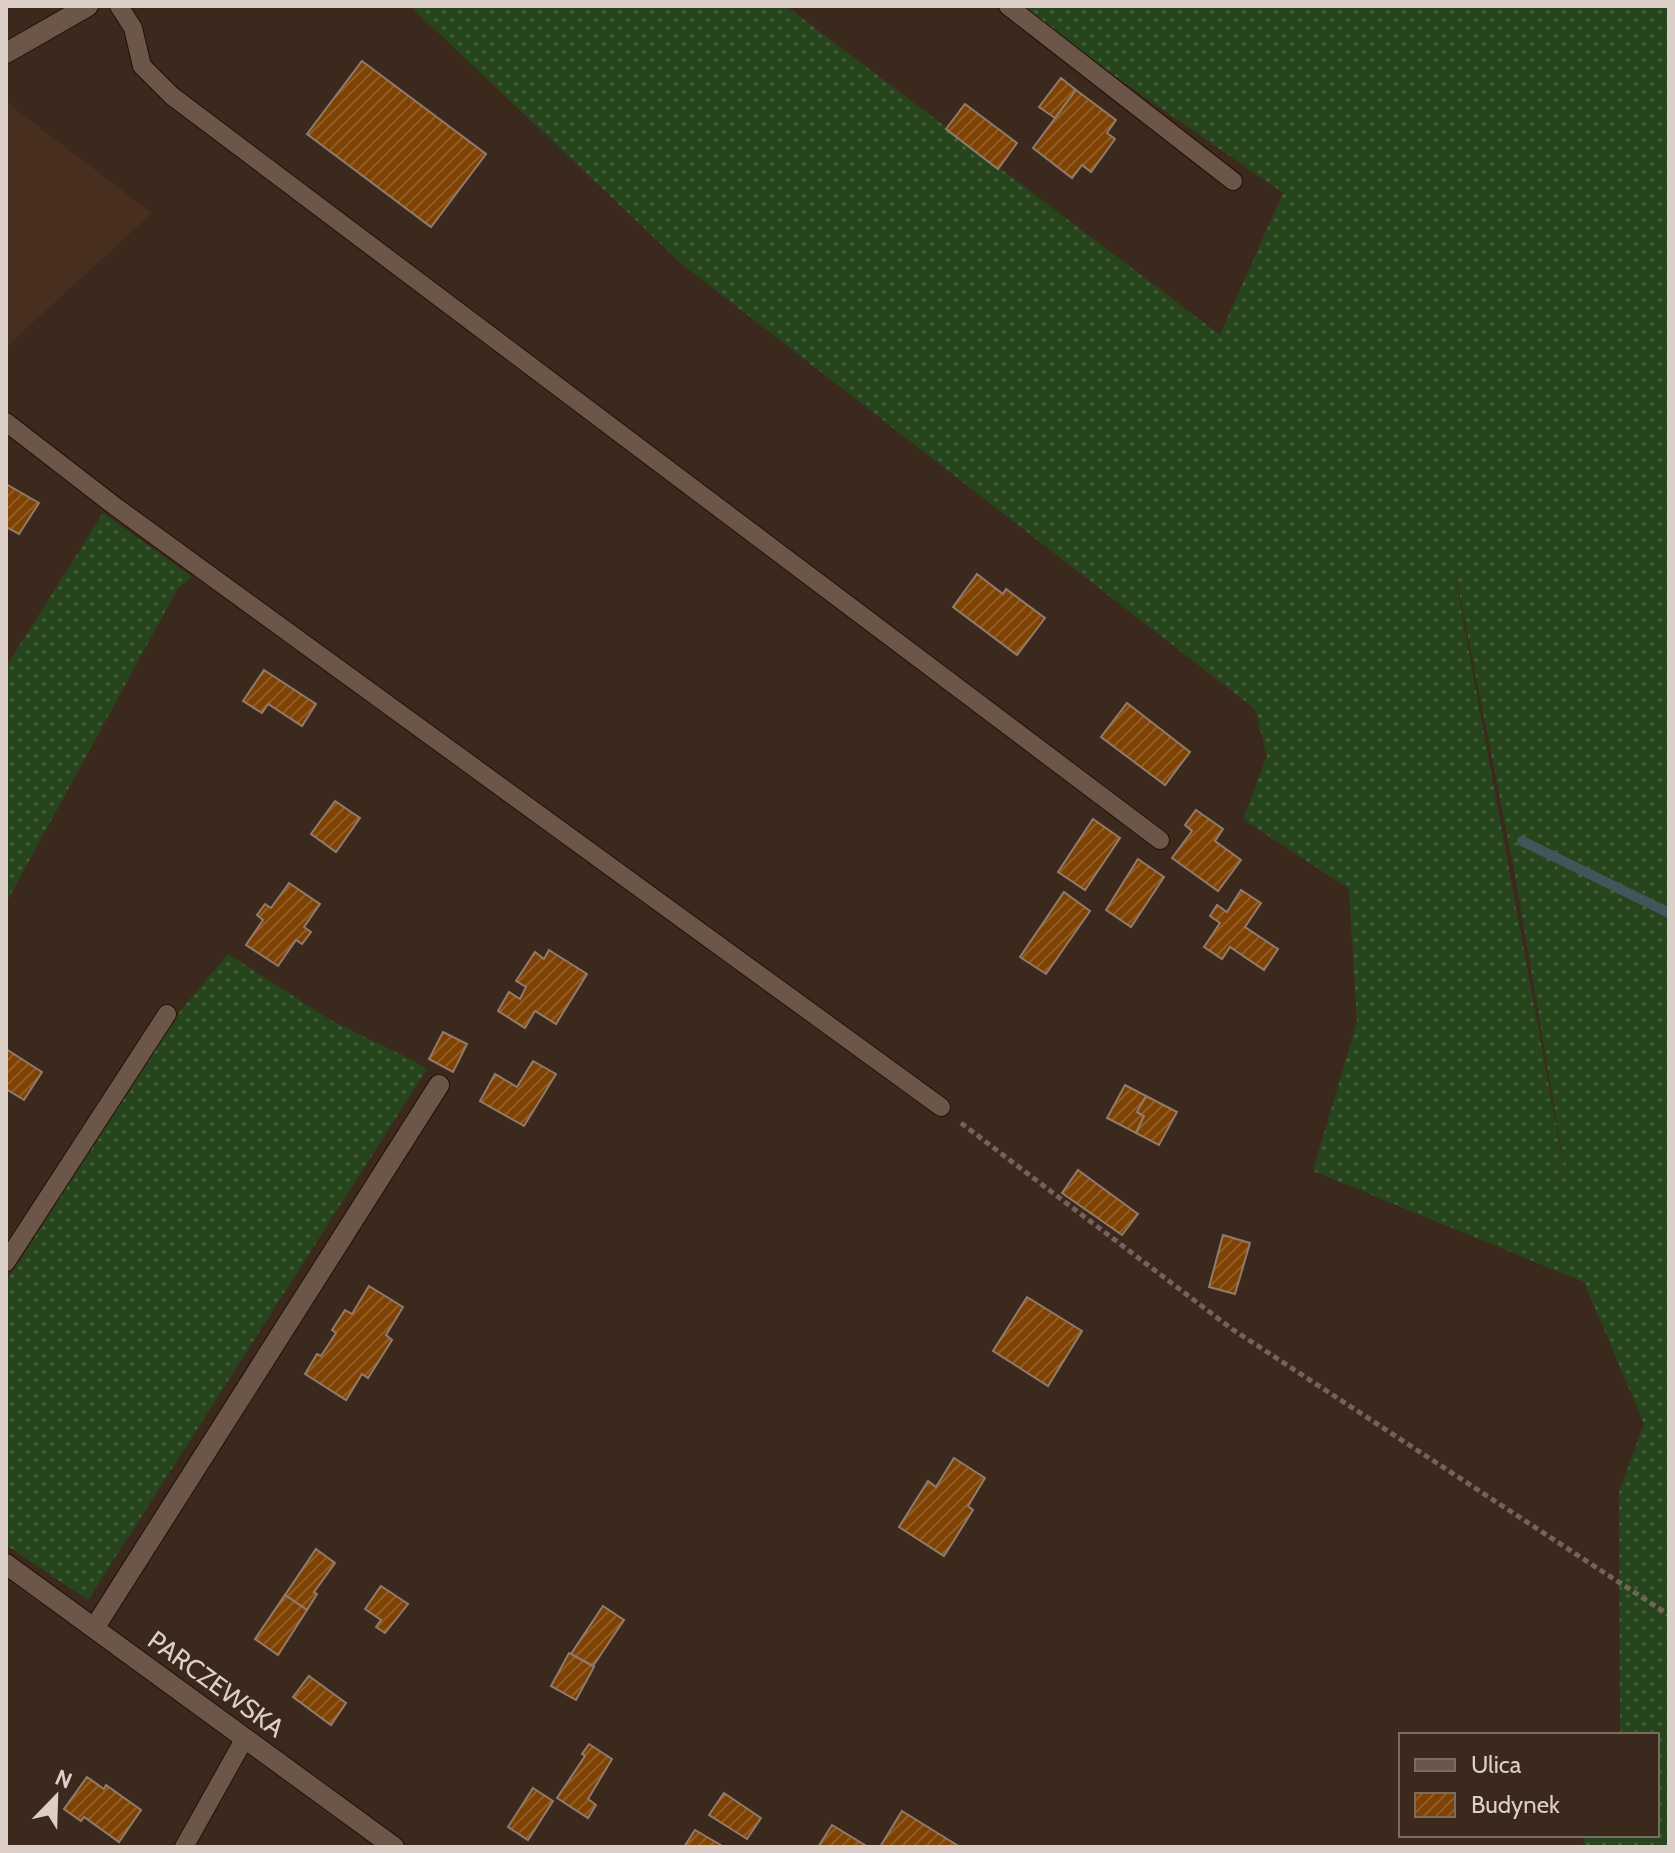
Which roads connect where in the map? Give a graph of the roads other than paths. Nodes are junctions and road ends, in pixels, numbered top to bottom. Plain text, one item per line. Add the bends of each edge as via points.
1 (88, 6) edge
2 (119, 6) edge
3 (1008, 6) edge
4 (6, 53) edge
5 (1233, 181) dead end
6 (6, 422) edge
7 (1160, 840) dead end
8 (167, 1014) dead end
9 (439, 1085) dead end
10 (941, 1107) road end
11 (6, 1262) edge
12 (6, 1564) edge
13 (95, 1627) junction
14 (245, 1738) junction
15 (184, 1847) edge
16 (394, 1847) edge

1 - 4 street
2 - 7 lane via 133,28 142,66 172,96
3 - 5 lane
6 - 10 lane
8 - 11 lane
9 - 13 street
12 - 13 street, PARCZEWSKA
13 - 14 street, PARCZEWSKA
14 - 15 lane
14 - 16 street, PARCZEWSKA

